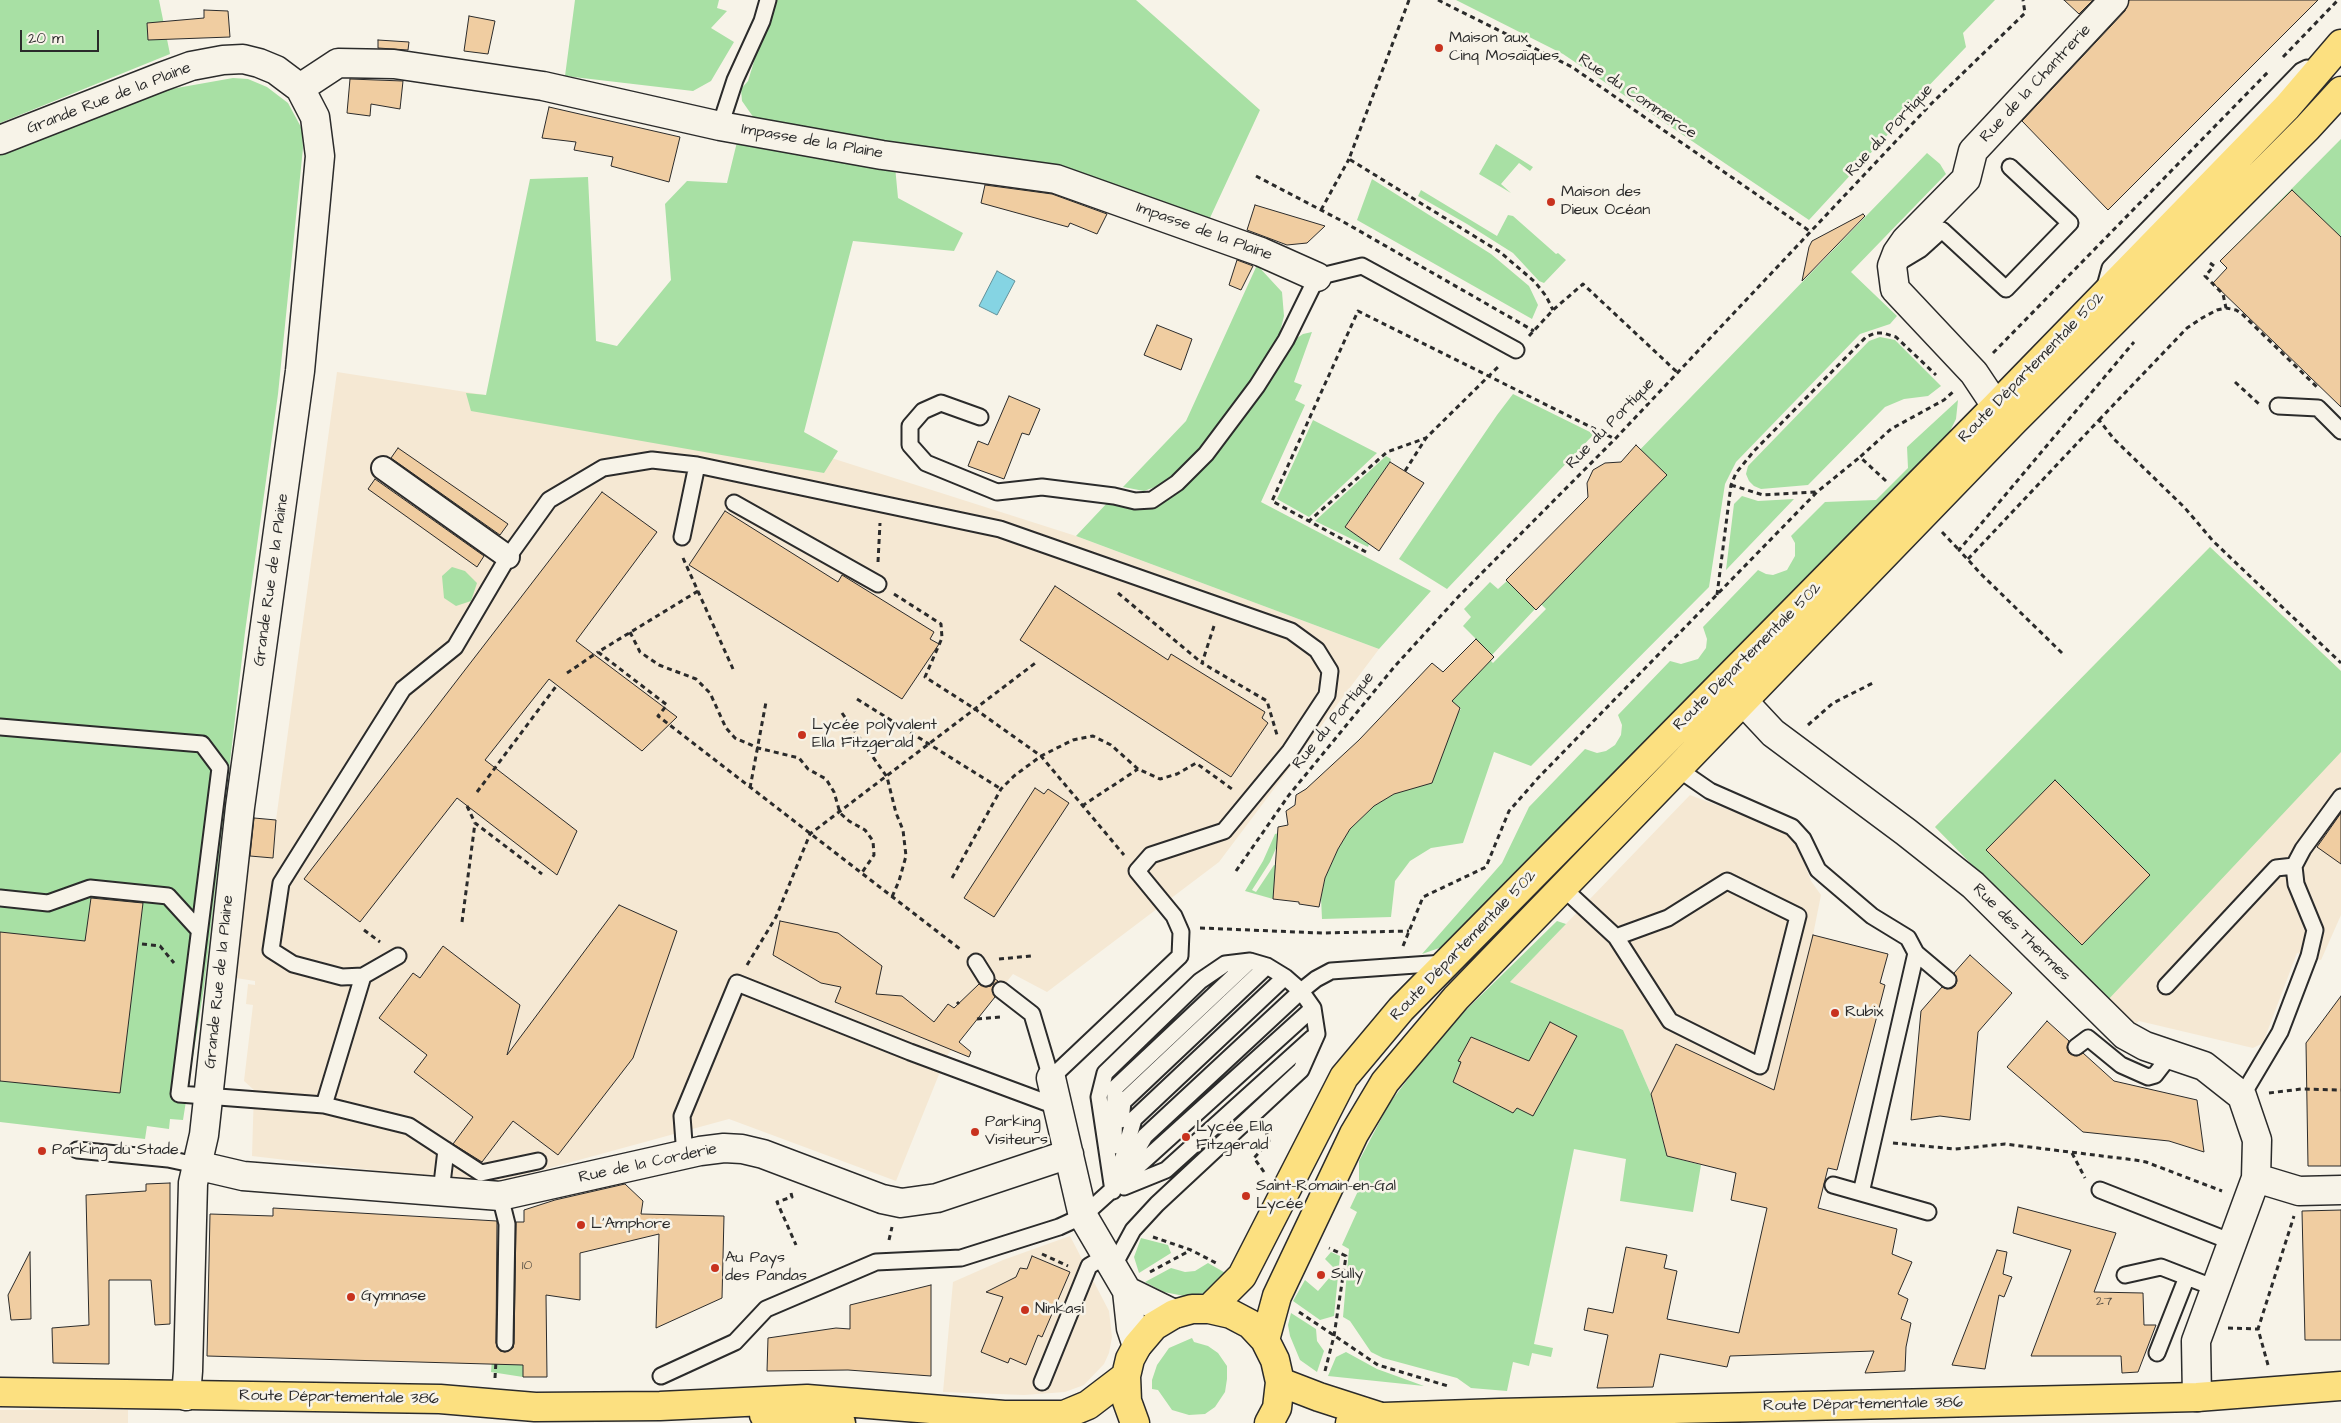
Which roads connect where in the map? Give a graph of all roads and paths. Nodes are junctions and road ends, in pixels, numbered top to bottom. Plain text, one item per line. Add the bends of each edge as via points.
1 (768, 0) edge
2 (1409, 0) edge
3 (1438, 0) edge
4 (2023, 0) edge
5 (2114, 0) edge
6 (2338, 0) edge
7 (2335, 51) edge
8 (2276, 63) dead end
9 (2270, 70) dead end
10 (300, 88) junction
11 (2341, 91) edge
12 (720, 126) junction
13 (0, 140) edge
14 (1349, 159) junction
15 (2010, 167) dead end
16 (1256, 176) dead end
17 (1321, 210) junction
18 (1811, 232) junction
19 (1892, 266) junction
20 (2214, 266) dead end
21 (1317, 277) junction
22 (2226, 308) junction
23 (1553, 310) junction
24 (1534, 331) junction
25 (2135, 340) dead end
26 (1516, 350) junction
27 (1678, 372) junction
28 (1974, 373) junction
29 (1490, 376) junction
30 (1939, 378) dead end
31 (1946, 385) dead end
32 (1953, 392) junction
33 (2324, 394) dead end
34 (1996, 406) junction
35 (2278, 406) dead end
36 (980, 417) dead end
37 (2099, 420) junction
38 (2341, 431) edge
39 (1426, 438) junction
40 (1615, 439) junction
41 (1860, 457) junction
42 (697, 465) junction
43 (383, 468) dead end
44 (1405, 471) dead end
45 (1891, 485) dead end
46 (1731, 486) junction
47 (1817, 492) junction
48 (734, 503) dead end
49 (880, 504) junction
50 (1308, 522) junction
51 (1881, 523) junction
52 (1937, 527) dead end
53 (682, 537) joint
54 (1959, 550) junction
55 (1366, 552) dead end
56 (508, 557) junction
57 (1968, 559) junction
58 (878, 584) junction
59 (1112, 589) dead end
60 (698, 591) junction
61 (1717, 595) junction
62 (1221, 606) junction
63 (630, 632) junction
64 (598, 652) junction
65 (2062, 653) dead end
66 (1038, 660) dead end
67 (1202, 663) junction
68 (2341, 663) edge
69 (733, 669) dead end
70 (567, 673) dead end
71 (1873, 683) dead end
72 (557, 685) dead end
73 (856, 700) dead end
74 (766, 702) dead end
75 (1744, 702) junction
76 (975, 709) junction
77 (842, 713) dead end
78 (0, 727) edge
79 (1787, 744) junction
80 (929, 745) junction
81 (758, 748) junction
82 (1290, 751) junction
83 (1041, 756) junction
84 (1138, 769) junction
85 (1678, 769) junction
86 (887, 777) junction
87 (750, 788) junction
88 (1001, 789) junction
89 (477, 792) dead end
90 (2341, 797) edge
91 (1248, 801) junction
92 (467, 806) dead end
93 (1082, 806) junction
94 (840, 813) junction
95 (476, 823) junction
96 (810, 834) junction
97 (2294, 866) junction
98 (1137, 871) junction
99 (1236, 871) dead end
100 (542, 874) dead end
101 (861, 874) junction
102 (952, 878) dead end
103 (1563, 888) junction
104 (892, 897) junction
105 (0, 898) edge
106 (462, 922) dead end
107 (199, 930) junction
108 (1181, 932) junction
109 (1409, 932) junction
110 (1616, 937) junction
111 (1916, 953) junction
112 (398, 956) dead end
113 (1031, 956) dead end
114 (976, 962) junction
115 (1448, 962) junction
116 (1267, 966) junction
117 (1395, 967) junction
118 (363, 976) junction
119 (1285, 977) junction
120 (986, 978) dead end
121 (1948, 980) dead end
122 (737, 983) junction
123 (2166, 986) dead end
124 (1001, 990) dead end
125 (1301, 991) junction
126 (1313, 1008) junction
127 (1317, 1034) junction
128 (2076, 1047) dead end
129 (2172, 1054) junction
130 (1052, 1078) junction
131 (2290, 1090) dead end
132 (2341, 1090) edge
133 (208, 1096) junction
134 (2242, 1096) junction
135 (324, 1105) junction
136 (1058, 1107) junction
137 (1268, 1138) dead end
138 (1873, 1141) junction
139 (77, 1150) dead end
140 (446, 1150) junction
141 (2072, 1152) junction
142 (1069, 1154) junction
143 (684, 1156) junction
144 (538, 1161) dead end
145 (196, 1165) junction
146 (1264, 1172) dead end
147 (1833, 1185) dead end
148 (2252, 1189) junction
149 (790, 1190) dead end
150 (2100, 1190) joint
151 (2341, 1190) edge
152 (1113, 1191) junction
153 (2299, 1191) junction
154 (440, 1192) junction
155 (1861, 1193) junction
156 (500, 1196) junction
157 (1928, 1212) dead end
158 (1083, 1216) junction
159 (1034, 1235) junction
160 (2232, 1242) junction
161 (796, 1245) dead end
162 (1327, 1247) dead end
163 (1191, 1250) dead end
164 (1110, 1261) junction
165 (2125, 1275) dead end
166 (2188, 1277) junction
167 (1083, 1279) junction
168 (2215, 1288) junction
169 (1127, 1292) junction
170 (1209, 1309) junction
171 (1174, 1314) junction
172 (1265, 1340) junction
173 (505, 1343) dead end
174 (1137, 1346) junction
175 (2157, 1353) dead end
176 (661, 1376) dead end
177 (1126, 1376) junction
178 (1042, 1382) dead end
179 (1280, 1382) junction
180 (2341, 1386) edge
181 (2266, 1391) junction
182 (0, 1392) edge
183 (186, 1396) junction
184 (1319, 1397) junction
185 (2197, 1397) junction
186 (678, 1405) junction
187 (1064, 1415) junction
188 (1566, 1417) edge
189 (1384, 1418) junction
190 (841, 1423) edge
191 (1038, 1423) edge
192 (1135, 1423) edge
193 (1269, 1423) edge
194 (1350, 1423) edge

1 - 12 lane via 762,21 734,80
2 - 14 path
3 - 18 path, Rue du Commerce via 1572,67
4 - 18 path, Rue du Portique via 2024,13 1930,105
5 - 19 street, Rue de la Chantrerie via 1973,151 1966,179 1906,240
6 - 8 path
7 - 34 main road, Route Départementale 502 via 2287,107
9 - 28 path
10 - 12 street, Impasse de la Plaine via 338,63 394,64 543,86
10 - 13 street, Grande Rue de la Plaine via 276,70 259,63 243,59 223,60 191,66
10 - 133 street, Grande Rue de la Plaine via 315,116 319,166 300,372 240,807
11 - 75 main road, Route Départementale 502 via 2012,422
12 - 21 street, Impasse de la Plaine via 882,156 1056,179 1261,252
14 - 17 path
14 - 23 path via 1500,252 1536,282
15 - 19 lane via 2070,223 2006,289 1942,230 1921,249
16 - 17 path
17 - 24 path
18 - 27 path, Rue du Portique
19 - 28 street via 1895,289
20 - 22 path via 2204,276 2223,294
21 - 26 lane via 1362,266
21 - 36 lane via 1286,340 1206,454 1177,483 1152,500 1135,501 1042,487 997,492 926,463 910,445 910,426 923,411 941,402
22 - 33 path via 2242,314
22 - 37 path via 2188,328
23 - 24 path
23 - 27 path via 1583,284
24 - 26 path
25 - 54 path
26 - 29 path
27 - 40 path, Rue du Portique
28 - 32 path
28 - 34 street
29 - 39 path
29 - 40 path
29 - 50 path via 1358,311 1272,501
30 - 46 path via 1896,337 1874,333 1866,337 1748,457
31 - 32 path
32 - 41 path via 1891,429
34 - 51 main road, Route Départementale 502
35 - 38 lane via 2318,408
37 - 57 path
37 - 68 path via 2213,541
39 - 44 path
39 - 50 path via 1387,452
40 - 99 path, Rue du Portique via 1459,596 1395,666 1289,795
41 - 45 path
41 - 47 path
42 - 49 lane
42 - 53 lane
42 - 56 lane via 652,460 603,468 549,500
43 - 56 street
46 - 47 path via 1763,495
46 - 61 path
47 - 61 path
48 - 58 lane
49 - 58 path
49 - 62 lane via 1000,529
50 - 55 path
51 - 75 street via 1846,576 1739,688
51 - 115 main road, Route Départementale 502
52 - 54 path
53 - 60 path via 683,562
54 - 57 path
56 - 118 lane via 455,647 403,689 281,883 271,950 293,964 342,977
57 - 65 path
58 - 76 path via 941,624 942,638 926,677
59 - 67 path
60 - 63 path
60 - 69 path
61 - 109 path via 1509,811 1486,867 1422,897
62 - 67 path
62 - 82 lane via 1291,630 1317,650 1330,671 1327,695
63 - 64 path
63 - 81 path via 640,652 696,679 710,693 726,728 735,738
64 - 70 path
64 - 87 path via 667,705 658,716
66 - 76 path
67 - 82 path via 1267,701 1276,732
71 - 79 path via 1833,703
72 - 89 path
73 - 80 path
74 - 81 path
75 - 79 street, Rue des Thermes via 1772,733
75 - 85 main road, Route Départementale 502
76 - 80 path
76 - 83 path
77 - 86 path
78 - 107 lane via 202,744 220,768
79 - 129 street, Rue des Thermes via 1973,885 2125,1035 2145,1046
80 - 86 path
80 - 88 path
81 - 87 path
81 - 94 path via 799,758 808,769 826,779
82 - 91 lane
83 - 84 path via 1072,740 1093,736 1111,745
83 - 88 path
83 - 93 path
84 - 91 path via 1160,779 1196,763
84 - 93 path
85 - 103 main road, Route Départementale 502
85 - 111 lane via 1710,791 1792,827 1803,839 1818,870 1872,916 1908,938
86 - 94 path
86 - 104 path via 903,830 906,856
87 - 96 path
88 - 102 path
90 - 97 lane
91 - 98 lane via 1224,831 1151,856
92 - 95 path
93 - 98 path
94 - 96 path
94 - 101 path via 865,830 873,841 874,855
95 - 100 path
95 - 106 path
96 - 101 path
96 - 122 path via 776,917
97 - 123 lane via 2276,868
97 - 134 lane via 2296,884 2314,930 2309,956 2280,1032
98 - 108 lane via 1174,916
101 - 104 path
103 - 110 lane
103 - 172 main road, Route Départementale 502 via 1456,998 1386,1082 1354,1134 1315,1211 1276,1296
104 - 114 path
105 - 107 lane via 48,903 90,888 168,896
107 - 133 lane via 179,1094
108 - 109 path via 1190,928 1322,933
108 - 130 lane via 1180,956
109 - 117 path
110 - 110 lane via 1670,1021 1760,1066 1798,916 1727,881 1668,918
111 - 121 lane
111 - 138 lane
112 - 118 lane
113 - 114 path
114 - 120 lane
115 - 117 lane
115 - 170 main road, Route Départementale 502 via 1401,1009 1344,1077 1242,1276
116 - 119 lane
116 - 152 lane via 1123,1102
116 - 152 lane via 1250,961 1115,1088
117 - 125 lane via 1331,971
118 - 135 lane
119 - 125 lane
119 - 152 lane via 1134,1118
122 - 136 lane
122 - 143 lane via 682,1116
124 - 130 lane via 1032,1014
125 - 126 lane
125 - 152 lane via 1145,1136
126 - 127 lane
126 - 152 lane
127 - 152 lane via 1166,1170
127 - 164 lane via 1301,1070 1157,1204
128 - 129 lane via 2088,1038 2121,1065 2148,1077 2155,1075
129 - 134 street, Rue des Thermes via 2204,1066
130 - 136 street
131 - 132 path
133 - 135 lane
133 - 145 street, Grande Rue de la Plaine via 204,1135
134 - 148 street via 2257,1140
135 - 140 lane via 410,1126
136 - 142 street
137 - 146 path via 1269,1141 1254,1158
138 - 141 path via 1955,1149 2005,1144
138 - 155 lane
139 - 145 lane
140 - 144 lane via 481,1173
140 - 154 lane
141 - 148 path via 2146,1162
141 - 150 path via 2082,1175
142 - 143 street, Rue de la Corderie via 937,1198 901,1203 742,1149 724,1148
142 - 158 street
143 - 156 street, Rue de la Corderie
145 - 154 street, Rue de la Corderie via 243,1176
145 - 183 street, Grande Rue de la Plaine
147 - 155 lane
148 - 153 street
148 - 160 street
149 - 161 path via 792,1197 777,1202
150 - 160 lane
151 - 153 street
152 - 158 lane
153 - 181 path via 2258,1330 2268,1366
154 - 156 street, Rue de la Corderie
155 - 157 lane
156 - 173 lane via 507,1224
158 - 159 lane
158 - 164 street
159 - 167 path via 1041,1253 1074,1268
159 - 176 lane via 961,1258 876,1262 766,1309 735,1342
160 - 168 street
162 - 184 path via 1346,1256 1334,1336
163 - 169 path via 1142,1276
164 - 167 lane via 1089,1266
164 - 169 street
165 - 166 lane via 2161,1267
166 - 168 lane
166 - 175 lane
167 - 178 lane
168 - 185 street via 2196,1341
169 - 171 street
169 - 174 street via 1131,1328
170 - 171 main road
170 - 172 main road via 1250,1324
171 - 174 main road via 1154,1326
172 - 179 main road via 1275,1360
174 - 177 main road
177 - 187 main road, Route Départementale 386 via 1088,1405
177 - 192 main road via 1127,1401
179 - 184 main road, Route Départementale 386
179 - 193 main road via 1277,1408
180 - 181 main road, Route Départementale 386
181 - 185 main road, Route Départementale 386
182 - 183 main road, Route Départementale 386
183 - 186 main road, Route Départementale 386 via 440,1399 535,1407
184 - 189 main road, Route Départementale 386
185 - 188 main road, Route Départementale 386
186 - 187 main road, Route Départementale 386 via 807,1399 1004,1415
186 - 190 main road, Route Départementale 386
187 - 191 main road
188 - 189 main road, Route Départementale 386
189 - 194 main road, Route Départementale 386

